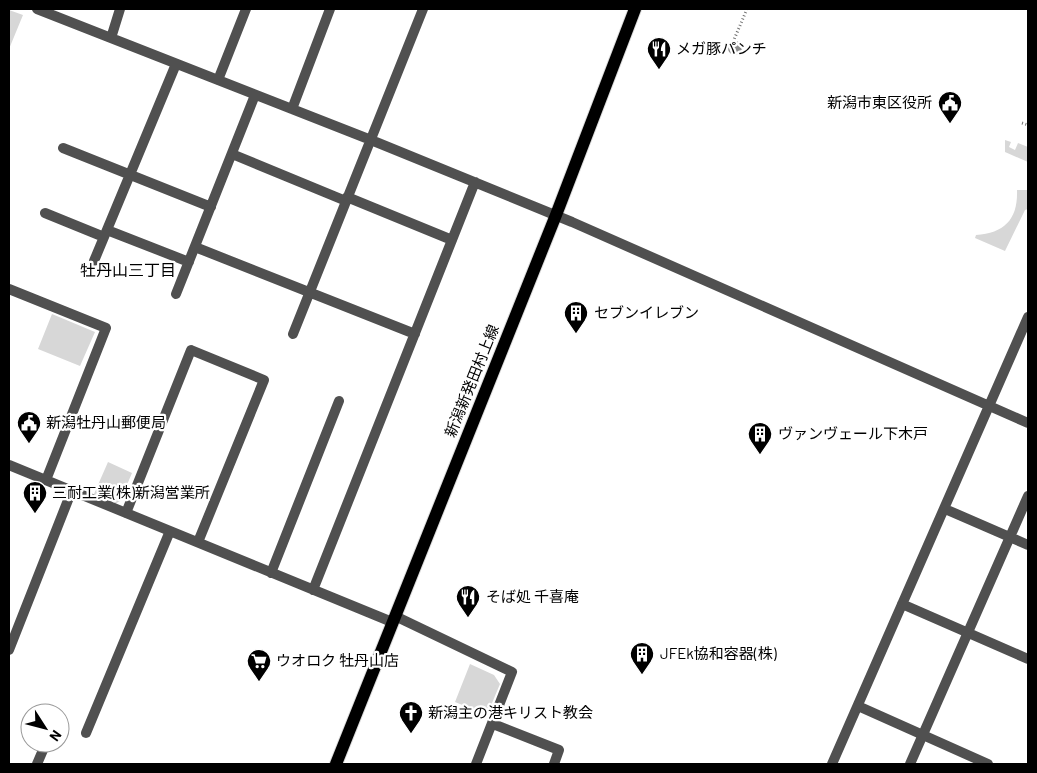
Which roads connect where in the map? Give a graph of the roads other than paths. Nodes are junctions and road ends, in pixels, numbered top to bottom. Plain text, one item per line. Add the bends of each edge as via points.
1 (37, 9) edge
2 (120, 9) edge
3 (246, 9) edge
4 (330, 9) edge
5 (423, 9) edge
6 (635, 9) edge
7 (111, 38) junction
8 (176, 64) junction
9 (218, 80) junction
10 (255, 95) junction
11 (292, 109) junction
12 (371, 140) junction
13 (63, 148) dead end
14 (232, 154) junction
15 (130, 175) junction
16 (475, 182) junction
17 (347, 199) junction
18 (211, 207) junction
19 (45, 213) dead end
20 (556, 215) junction
21 (106, 233) junction
22 (452, 240) junction
23 (195, 246) junction
24 (94, 260) dead end
25 (189, 262) junction
26 (9, 289) edge
27 (310, 293) junction
28 (176, 294) dead end
29 (1028, 317) edge
30 (293, 334) dead end
31 (415, 334) junction
32 (339, 401) dead end
33 (989, 406) junction
34 (1028, 423) edge
35 (9, 465) edge
36 (46, 480) junction
37 (72, 490) junction
38 (1028, 496) edge
39 (945, 509) junction
40 (126, 513) junction
41 (170, 531) junction
42 (1009, 537) junction
43 (198, 542) junction
44 (1028, 545) edge
45 (271, 573) junction
46 (313, 590) junction
47 (902, 604) junction
48 (393, 619) junction
49 (968, 632) junction
50 (9, 650) edge
51 (1028, 659) edge
52 (858, 706) junction
53 (493, 724) junction
54 (86, 733) dead end
55 (923, 736) junction
56 (336, 764) edge
57 (476, 764) edge
58 (554, 764) edge
59 (832, 764) edge
60 (910, 764) edge
61 (988, 764) edge

1 - 7 street
2 - 7 street
3 - 9 street
4 - 11 street
5 - 12 street
6 - 20 main road, 新潟新発田村上線
7 - 8 street
8 - 9 street
8 - 15 street
9 - 10 street
10 - 11 street
10 - 14 street
11 - 12 street
12 - 16 street
12 - 17 street
13 - 15 street
14 - 17 street
14 - 18 street
15 - 18 street
15 - 21 street
16 - 20 street
16 - 22 street
17 - 22 street
17 - 27 street
18 - 23 street
19 - 21 street
20 - 33 street
20 - 48 main road, 新潟新発田村上線
21 - 24 street
21 - 25 street
22 - 31 street
23 - 25 street
23 - 27 street
25 - 28 street
26 - 36 street via 106,328
27 - 30 street
27 - 31 street
29 - 33 street
31 - 46 street
32 - 45 street
33 - 34 street
33 - 39 street
35 - 36 street
36 - 37 street
37 - 40 street
37 - 50 street
38 - 42 street
39 - 42 street
39 - 47 street
40 - 41 street
40 - 43 street via 191,350 264,380
41 - 43 street
41 - 54 street
42 - 44 street
42 - 49 street
43 - 45 street
45 - 46 street
46 - 48 street
47 - 49 street
47 - 52 street
48 - 53 street via 512,672
48 - 56 main road, 新潟新発田村上線
49 - 51 street
49 - 55 street
52 - 55 street
52 - 59 street
53 - 57 street
53 - 58 street via 559,750
55 - 60 street
55 - 61 street

